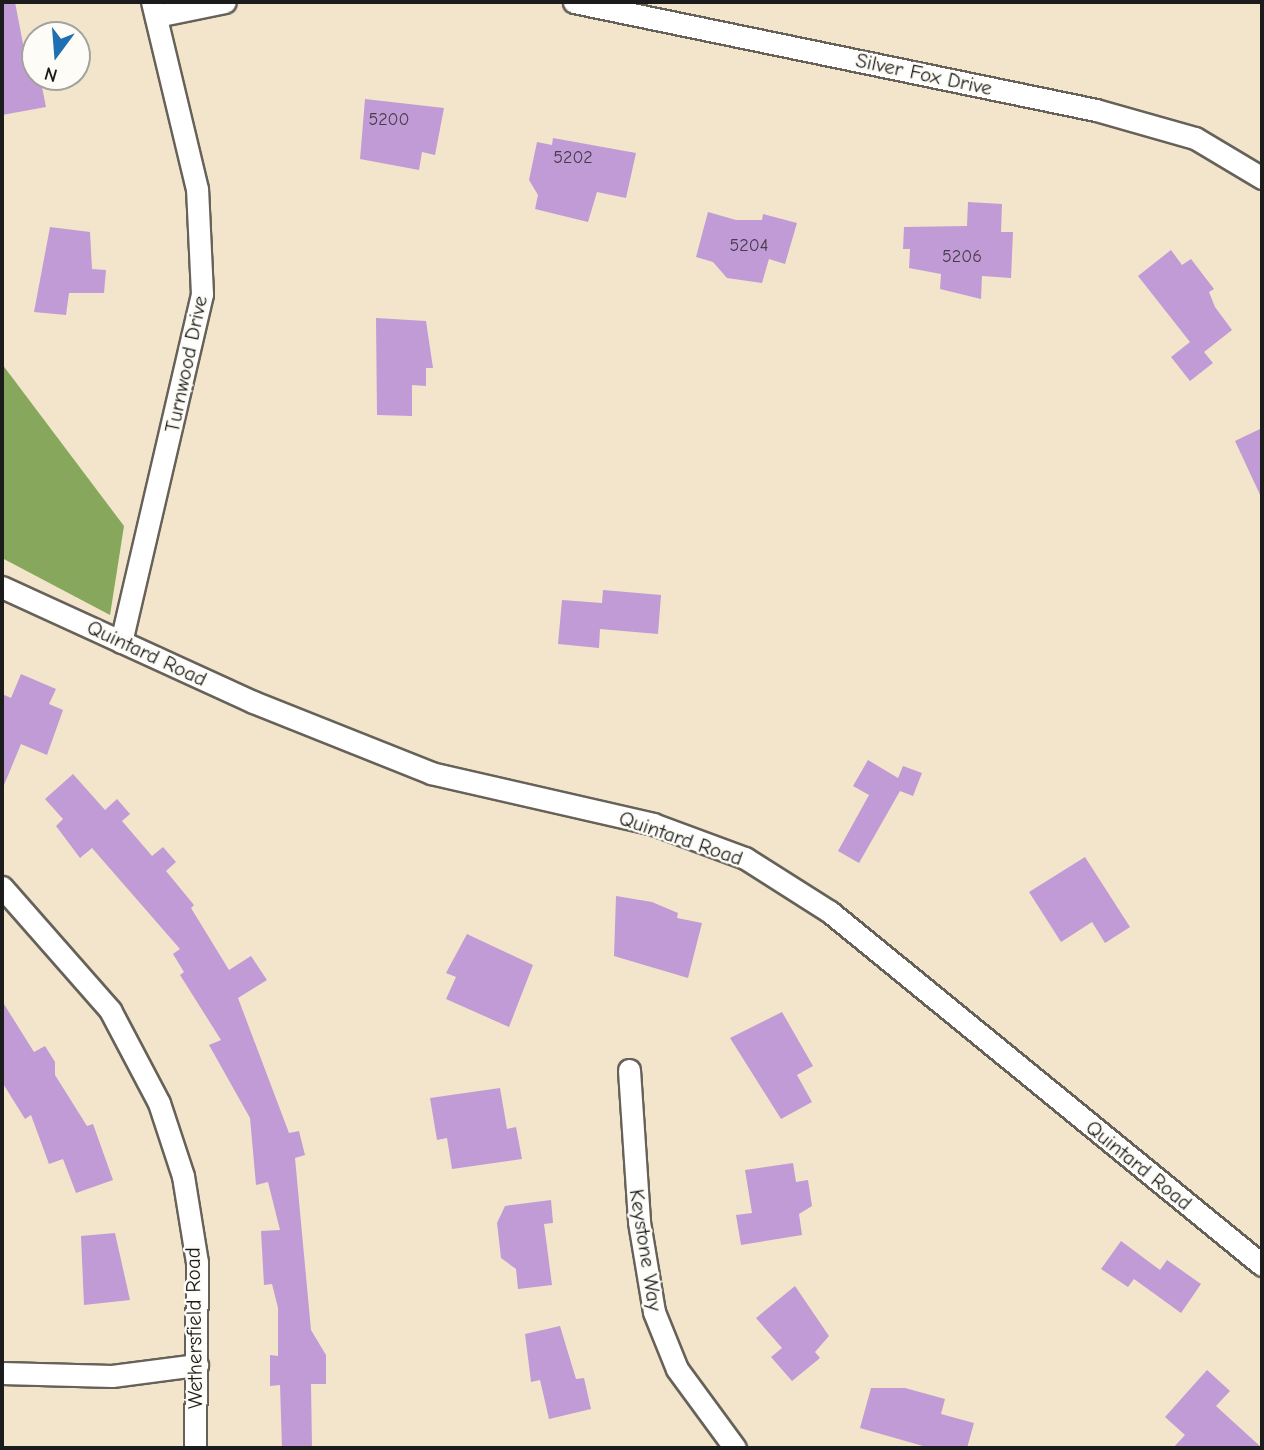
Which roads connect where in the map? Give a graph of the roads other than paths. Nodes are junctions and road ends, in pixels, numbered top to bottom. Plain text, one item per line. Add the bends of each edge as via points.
1 (225, 2) edge
2 (574, 2) edge
3 (154, 9) edge
4 (1262, 178) edge
5 (2, 587) edge
6 (121, 642) junction
7 (2, 887) edge
8 (629, 1070) dead end
9 (1262, 1265) edge
10 (197, 1365) junction
11 (2, 1373) edge
12 (195, 1448) edge
13 (735, 1448) edge

1 - 3 street
2 - 4 street, Silver Fox Drive via 1096,110 1195,138
3 - 6 street, Turnwood Drive via 197,189 202,294
5 - 6 street, Quintard Road
6 - 9 street, Quintard Road via 431,774 653,824 745,858 830,912
7 - 10 street, Wethersfield Road via 110,1010 159,1103 183,1176 197,1262
8 - 13 street, Keystone Way via 639,1222 654,1312 677,1369
10 - 11 street via 112,1376
10 - 12 street, Wethersfield Road

